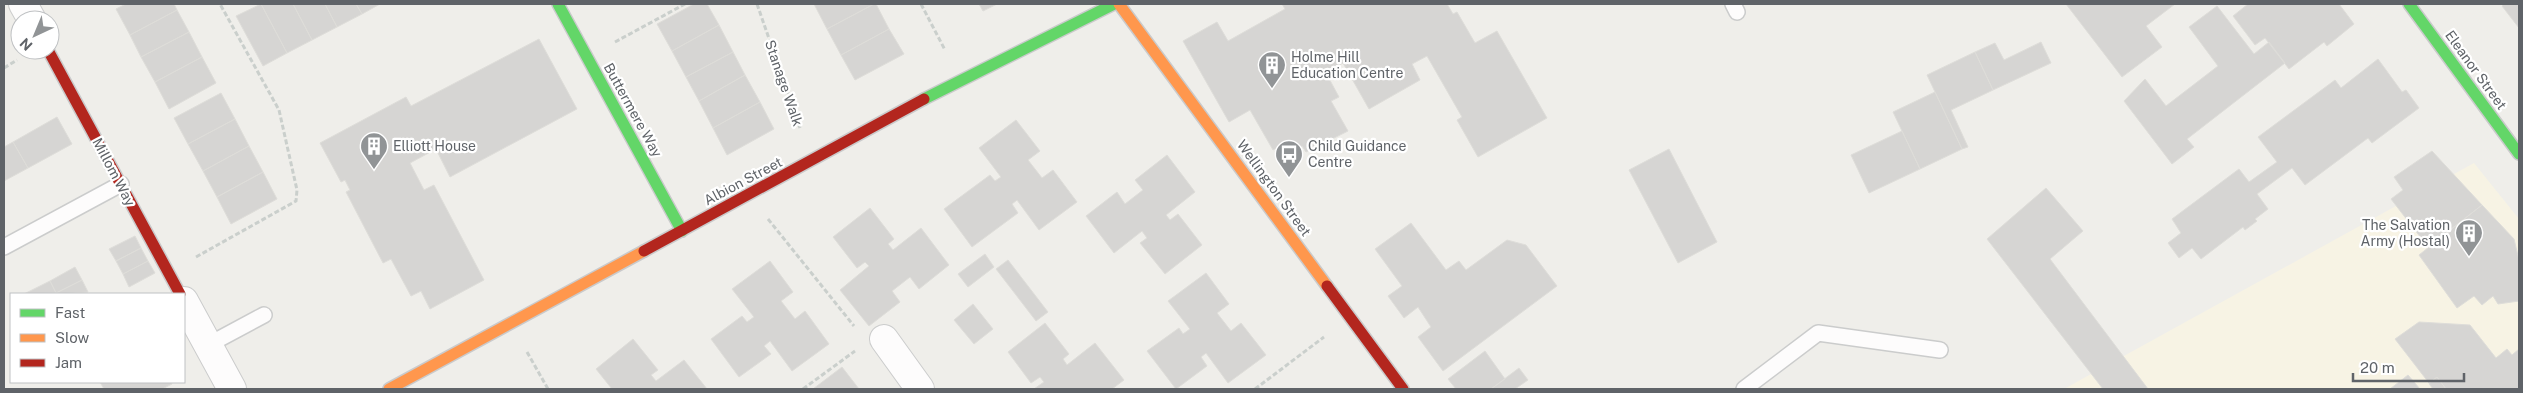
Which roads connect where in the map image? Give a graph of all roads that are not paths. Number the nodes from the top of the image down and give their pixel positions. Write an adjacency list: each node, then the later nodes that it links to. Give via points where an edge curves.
1 (558, 4): 8 (street, Buttermere Way)
2 (1114, 4): 8 (street, Albion Street, via 959,80)
3 (1120, 4): 19 (street, Wellington Street)
4 (2409, 4): 6 (street, Eleanor Street)
5 (53, 60): 7 (street, Millom Way)
6 (2519, 154)
7 (121, 184): 9 (lane); 10 (street, Millom Way)
8 (682, 231): 17 (street, Albion Street)
9 (4, 247)
10 (179, 293)
11 (185, 303): 14 (street)
12 (264, 315): 14 (lane)
13 (876, 341): 18 (street)
14 (208, 345): 16 (street)
15 (1940, 350): 20 (lane, via 1818,332)
16 (232, 389)
17 (388, 389)
18 (920, 389)
19 (1403, 389)
20 (1744, 389)

